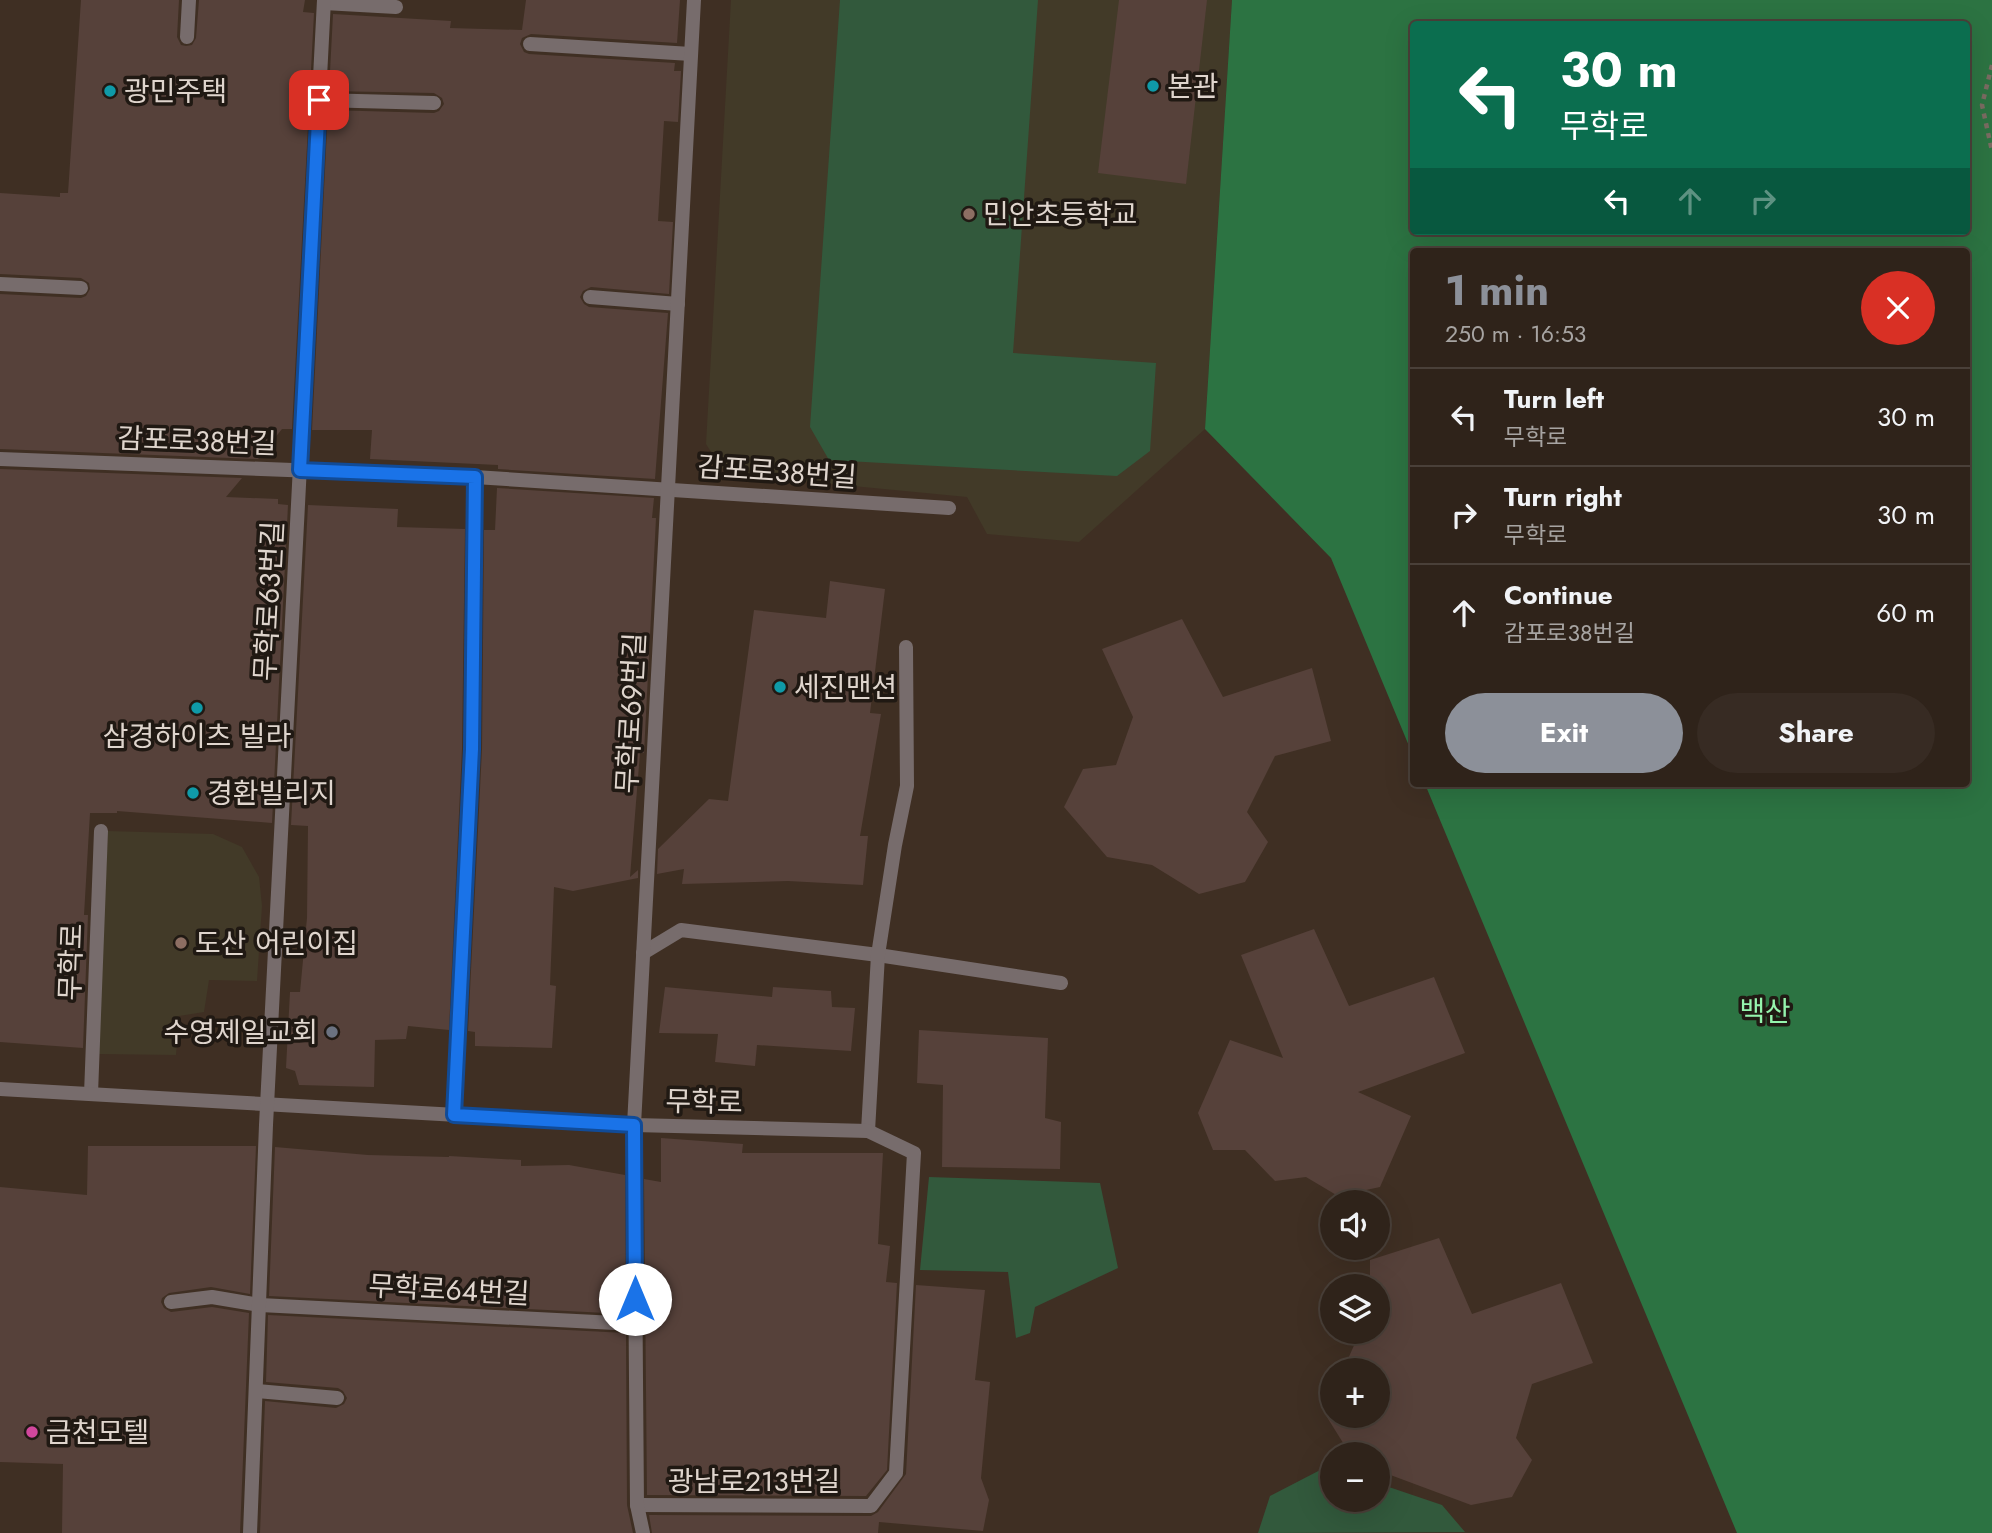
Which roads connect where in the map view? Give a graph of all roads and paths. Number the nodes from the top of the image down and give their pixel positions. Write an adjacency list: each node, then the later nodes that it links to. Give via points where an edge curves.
1 (189, 0): 5 (street)
2 (694, 0): 7 (street, 무학로69번길)
3 (324, 1): 4 (street, 무학로63번길); 9 (street, 무학로63번길)
4 (396, 7)
5 (187, 37)
6 (530, 44): 7 (street)
7 (691, 54): 15 (street, 무학로69번길)
8 (1992, 65): 11 (path, via 1982,105)
9 (319, 100): 10 (street); 17 (street, 무학로63번길)
10 (435, 103)
11 (1992, 151)
12 (0, 284): 13 (street)
13 (81, 288)
14 (590, 298): 15 (street)
15 (678, 304): 19 (street, 무학로69번길)
16 (0, 459): 17 (street, 감포로38번길)
17 (300, 470): 18 (street, 감포로38번길); 28 (street, 무학로63번길)
18 (475, 477): 19 (street, 감포로38번길); 29 (street, via 472,749)
19 (668, 490): 20 (street, 감포로38번길); 23 (street, 무학로69번길)
20 (949, 508)
21 (906, 647): 24 (street, via 907,786)
22 (101, 831): 27 (street, 무학로)
23 (643, 953): 24 (street, via 681,930); 30 (street, 무학로69번길)
24 (878, 955): 25 (street); 31 (street)
25 (1061, 983)
26 (0, 1089): 27 (street, 무학로)
27 (91, 1094): 28 (street, 무학로)
28 (268, 1104): 29 (street, 무학로); 33 (street)
29 (454, 1115): 30 (street, 무학로)
30 (634, 1125): 31 (street, 무학로); 34 (street, 광남로213번길)
31 (868, 1131): 38 (street, 무학로, via 914,1153 896,1474)
32 (171, 1302): 33 (street, 무학로64번길, via 212,1297)
33 (260, 1305): 34 (street, 무학로64번길); 35 (street)
34 (635, 1324): 37 (street, 광남로213번길)
35 (257, 1391): 36 (street); 39 (street)
36 (337, 1398)
37 (637, 1505): 38 (street, 광남로213번길); 40 (street, 광남로213번길)
38 (871, 1506)
39 (250, 1533)
40 (643, 1533)

